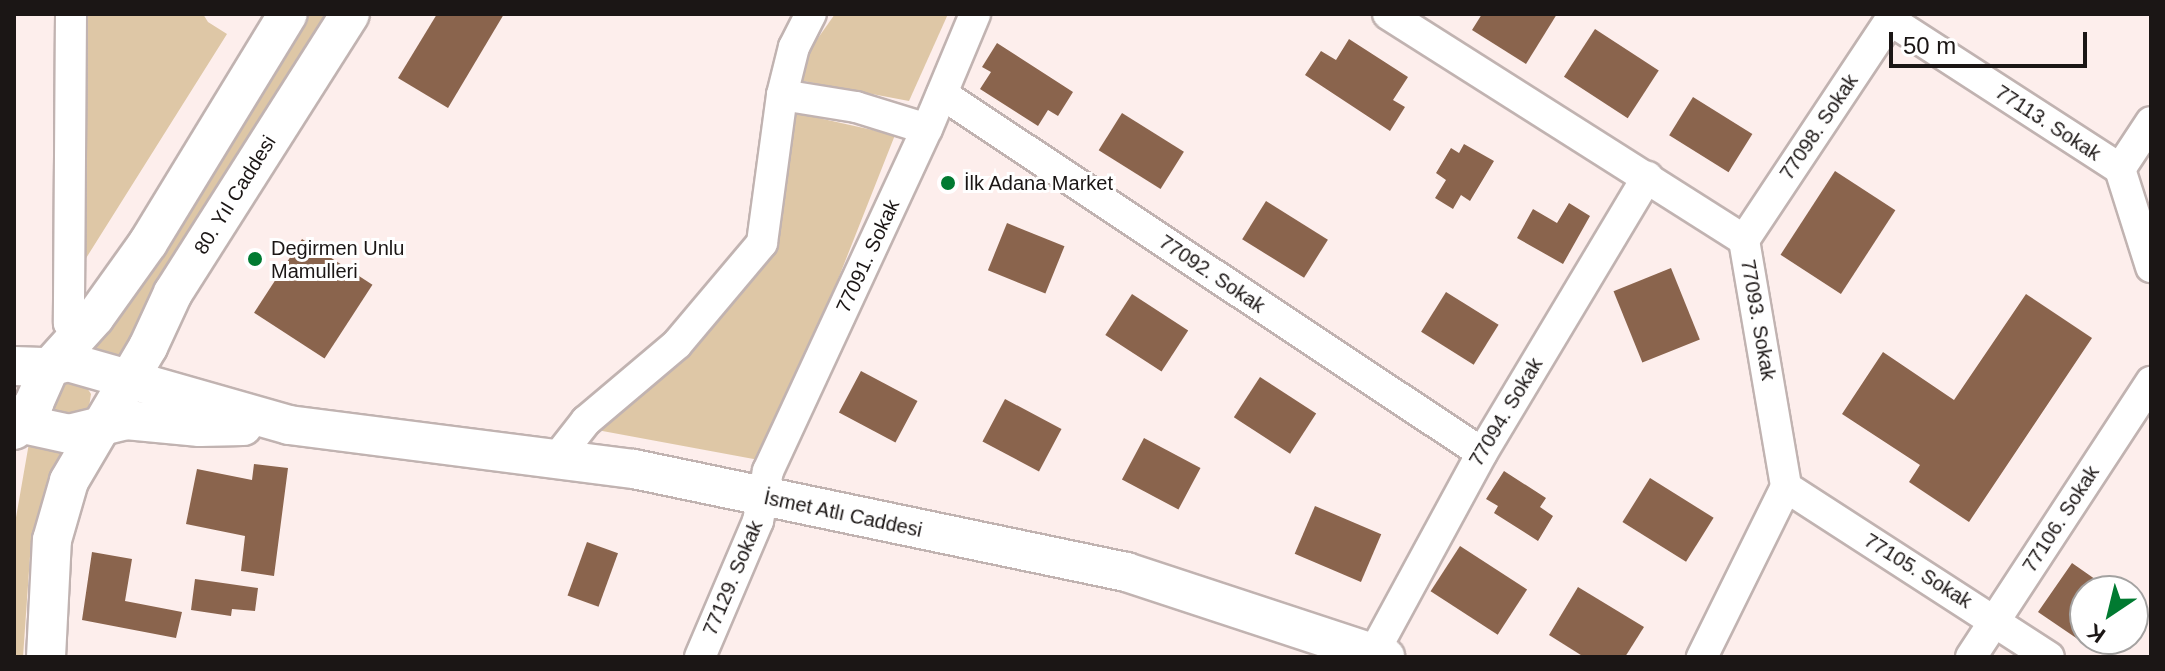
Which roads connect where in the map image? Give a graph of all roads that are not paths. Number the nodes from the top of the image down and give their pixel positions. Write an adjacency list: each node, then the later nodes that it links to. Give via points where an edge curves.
1 (71, 14): 16 (street, via 69,323)
2 (288, 14): 16 (main road, via 148,243)
3 (350, 14): 18 (main road, 80. Yıl Caddesi, via 181,279)
4 (811, 14): 9 (street, via 794,47)
5 (975, 14): 8 (street, 77091. Sokak)
6 (1388, 14): 13 (street, 77093. Sokak)
7 (1892, 17): 12 (street, 77113. Sokak); 14 (street, 77098. Sokak)
8 (942, 94): 11 (street, 77091. Sokak); 23 (street, 77092. Sokak)
9 (782, 95): 11 (street, via 856,107); 24 (street, via 762,243 677,344 586,421)
10 (2151, 122): 12 (street)
11 (927, 129): 26 (street, 77091. Sokak, via 768,471)
12 (2120, 169): 15 (street, 77113. Sokak)
13 (1647, 177): 14 (street, 77093. Sokak); 23 (street, 77094. Sokak)
14 (1744, 240): 25 (street, 77093. Sokak)
15 (2151, 267)
16 (81, 334): 17 (main road)
17 (32, 366): 18 (main road, İsmet Atlı Caddesi, via 68,362); 20 (main road, via 34,403)
18 (128, 380): 21 (main road, 80. Yıl Caddesi); 22 (main road, İsmet Atlı Caddesi)
19 (2151, 382): 27 (street, 77106. Sokak)
20 (15, 425): 21 (main road, İsmet Atlı Caddesi, via 69,434)
21 (101, 425): 22 (main road, İsmet Atlı Caddesi, via 126,420 200,427); 29 (main road, via 69,481 52,540)
22 (289, 425): 24 (main road, İsmet Atlı Caddesi)
23 (1482, 453): 28 (street, 77094. Sokak)
24 (557, 458): 26 (main road, İsmet Atlı Caddesi)
25 (1786, 487): 27 (street, 77105. Sokak); 31 (street)
26 (765, 498): 28 (main road, İsmet Atlı Caddesi, via 1126,572); 30 (street, 77129. Sokak)
27 (1995, 619): 32 (street, 77106. Sokak); 33 (street, 77105. Sokak)
28 (1380, 654)
29 (46, 657)
30 (700, 657)
31 (1702, 657)
32 (1971, 657)
33 (2049, 657)

